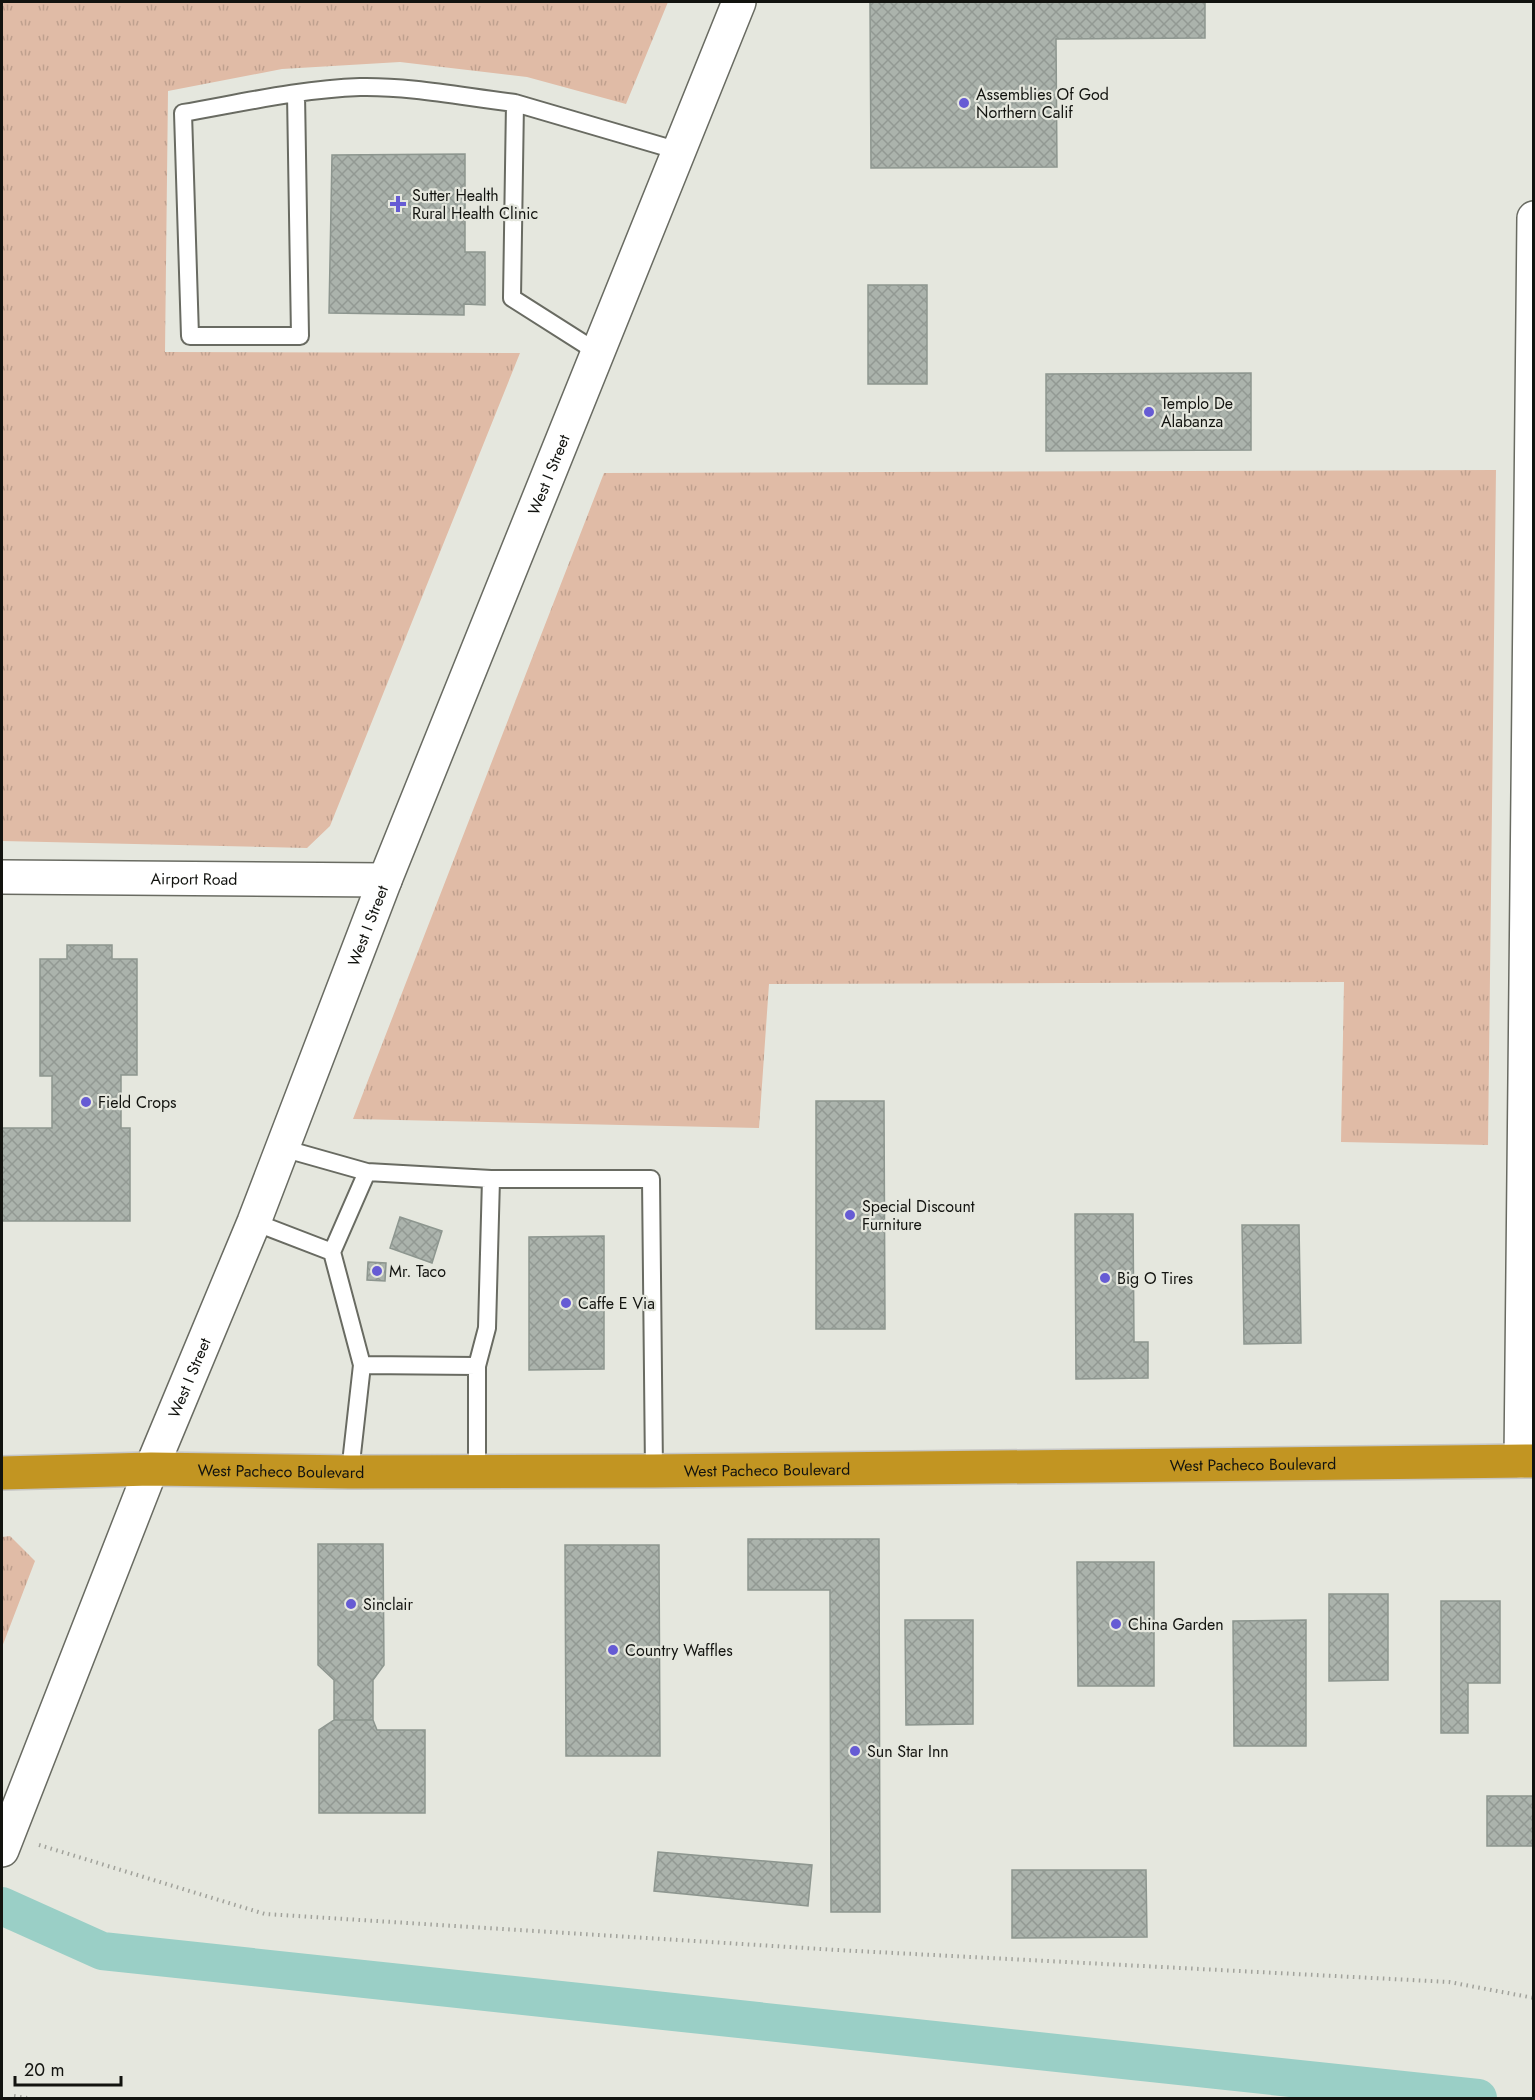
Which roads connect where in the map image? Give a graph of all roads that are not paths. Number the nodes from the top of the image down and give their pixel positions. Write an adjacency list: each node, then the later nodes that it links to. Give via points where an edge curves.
1 (739, 2): 4 (street, West I Street)
2 (296, 94): 2 (lane, via 183,112 190,336 300,336); 3 (lane, via 360,87)
3 (515, 103): 4 (lane); 6 (lane, via 512,298)
4 (679, 151): 6 (street, West I Street)
5 (1533, 218): 9 (street)
6 (597, 352): 8 (street, West I Street)
7 (2, 877): 8 (street, Airport Road)
8 (385, 880): 11 (street, West I Street)
9 (1529, 885): 10 (street)
10 (1529, 986): 15 (street)
11 (282, 1148): 12 (lane); 14 (street, West I Street)
12 (367, 1172): 13 (lane); 16 (lane)
13 (491, 1179): 18 (lane, via 487,1328); 21 (lane, via 651,1179)
14 (254, 1222): 16 (lane); 20 (street, West I Street)
15 (1528, 1232): 19 (street)
16 (333, 1252): 17 (lane)
17 (362, 1365): 18 (lane); 22 (lane)
18 (477, 1366): 23 (lane)
19 (1527, 1461): 21 (highway, West Pacheco Boulevard)
20 (151, 1469): 22 (highway, West Pacheco Boulevard); 24 (highway, West Pacheco Boulevard); 25 (street, West I Street)
21 (654, 1471): 23 (highway, West Pacheco Boulevard)
22 (350, 1472): 23 (highway, West Pacheco Boulevard)
23 (477, 1472)
24 (2, 1473)
25 (5, 1843)

